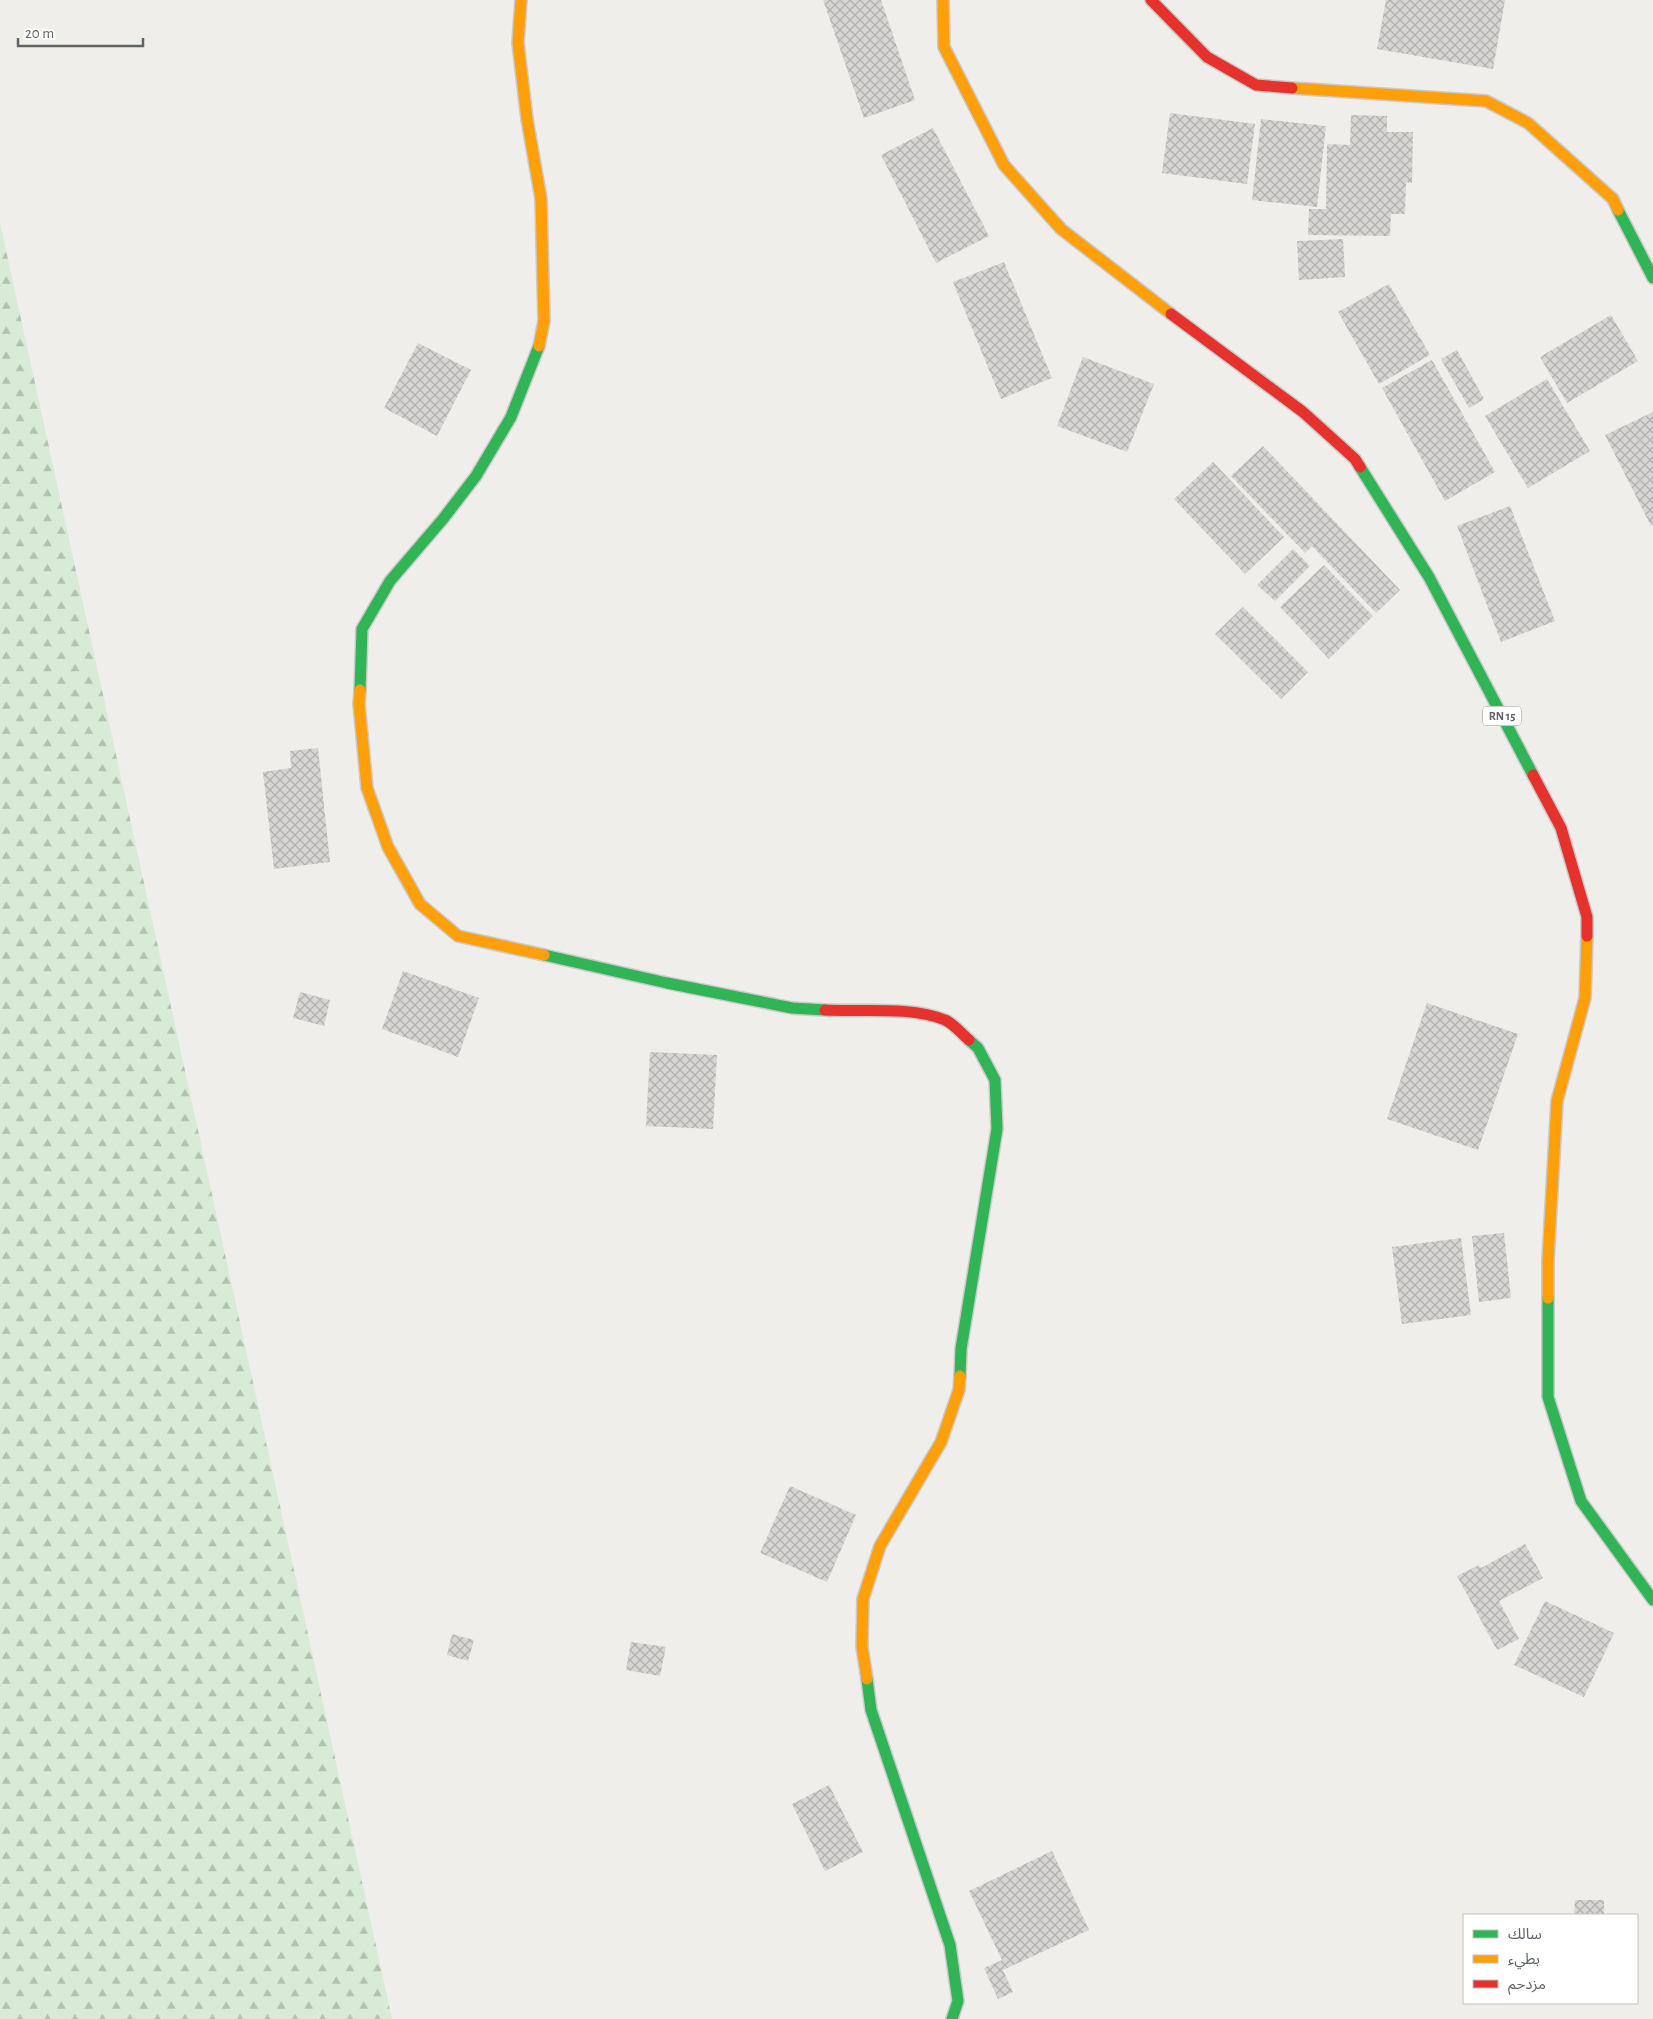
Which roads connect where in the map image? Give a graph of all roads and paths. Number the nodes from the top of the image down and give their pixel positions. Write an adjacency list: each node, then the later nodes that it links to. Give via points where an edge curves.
1 (520, 0): 6 (street, via 518,43 541,199 544,321 538,352 511,417 476,476 390,581 362,629 359,704 367,788 388,847 420,904 458,936 792,1008 907,1011 946,1020 978,1048 995,1080 996,1128 961,1349 959,1390 941,1442 880,1546 863,1599 862,1647 871,1710 950,1945 958,2001)
2 (943, 0): 5 (street, RN 15, via 944,47 1004,165 1061,230 1304,412 1356,459 1429,577 1561,828 1587,917 1585,998 1558,1101 1548,1260 1548,1397 1581,1501)
3 (1151, 0): 4 (street, via 1207,57 1256,85 1486,101 1528,123 1613,199)
4 (1653, 278)
5 (1653, 1600)
6 (952, 2019)

